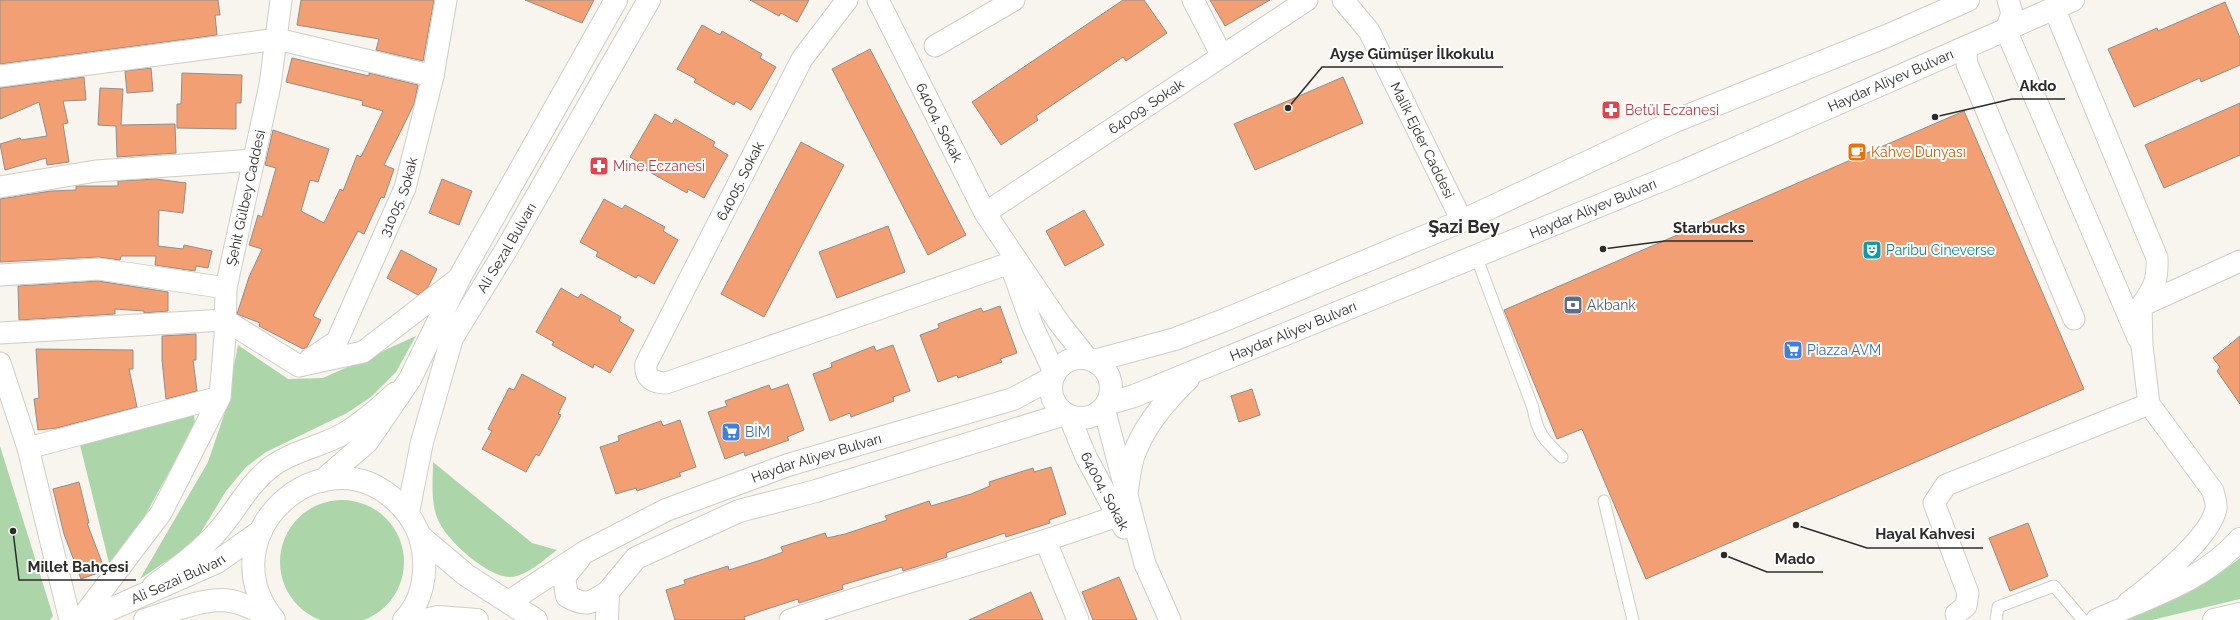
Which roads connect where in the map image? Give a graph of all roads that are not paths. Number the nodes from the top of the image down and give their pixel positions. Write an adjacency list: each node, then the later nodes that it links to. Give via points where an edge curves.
1 (281, 0): 15 (street, Şehit Gülbey Caddesi)
2 (446, 0): 20 (street, 31005. Sokak)
3 (616, 0): 30 (main road, Ali Sezal Bulvarı)
4 (649, 0): 52 (main road, Ali Sezal Bulvarı, via 510,244 452,338 422,442)
5 (847, 0): 28 (street, 64005. Sokak, via 802,59 646,364 647,376 656,383 666,383)
6 (878, 0): 23 (street, 64004. Sokak)
7 (1014, 0): 16 (street)
8 (1193, 0): 18 (street)
9 (1307, 0): 18 (street, 64009. Sokak)
10 (1343, 0): 24 (street, Malik Ejder Caddesi, via 1369,31)
11 (1968, 0): 24 (main road, via 1896,32 1675,121)
12 (2008, 0): 14 (street, via 2012,13)
13 (2063, 4): 14 (main road, Haydar Aliyev Bulvarı); 32 (street, via 2157,258 2158,274 2152,291)
14 (2006, 30): 17 (main road, Haydar Aliyev Bulvarı); 36 (street)
15 (277, 39): 19 (street); 20 (street); 21 (street, Şehit Gülbey Caddesi)
16 (935, 46)
17 (1965, 47): 26 (main road, Haydar Aliyev Bulvarı, via 1684,171); 33 (street, via 1967,64)
18 (1222, 56): 23 (street, 64009. Sokak)
19 (0, 76)
20 (433, 76): 39 (street, 31005. Sokak, via 405,188 337,342)
21 (254, 160): 22 (street, via 96,171); 31 (street, Şehit Gülbey Caddesi)
22 (0, 187)
23 (985, 213): 25 (street, 64004. Sokak)
24 (1462, 221): 37 (main road, via 1175,339)
25 (1004, 243): 28 (street, 64004. Sokak); 37 (street, 64004. Sokak, via 1060,324)
26 (1476, 256): 40 (main road, Haydar Aliyev Bulvarı); 48 (lane, via 1533,408 1535,423 1542,437)
27 (2240, 261): 32 (street)
28 (1010, 263): 41 (street, 64004. Sokak)
29 (0, 275): 31 (street, via 99,270)
30 (459, 278): 39 (street, via 363,352); 42 (main road, Ali Sezal Bulvarı)
31 (226, 288): 34 (street, Şehit Gülbey Caddesi)
32 (2141, 306): 36 (street)
33 (2074, 318)
34 (225, 320): 35 (street); 39 (street); 43 (street, Şehit Gülbey Caddesi, via 226,336)
35 (0, 333)
36 (2142, 346): 44 (street)
37 (1091, 360): 41 (main road, via 1068,361); 45 (main road, via 1107,372 1110,380 1110,396)
38 (0, 363): 47 (street)
39 (299, 366)
40 (1198, 370): 45 (main road, Haydar Aliyev Bulvarı); 51 (main road, via 1167,400 1147,428 1133,457)
41 (1054, 376): 46 (main road, via 1051,386 1054,402); 57 (main road, Haydar Aliyev Bulvarı, via 1013,399 788,465 673,508)
42 (410, 378): 49 (main road, Ali Sezal Bulvarı, via 367,442); 59 (street, via 372,414 342,435 302,450 271,467 247,490 226,522 198,551)
43 (220, 397): 47 (street); 66 (street, via 161,513)
44 (2149, 404): 61 (street, via 1946,484 1934,503 1968,593 1966,606); 63 (street, via 2213,491 2217,508 2209,528 2185,552 2149,587)
45 (1105, 406): 46 (main road, via 1088,418); 51 (street, 64004. Sokak)
46 (1067, 415): 51 (street, 64004. Sokak, via 1086,457); 58 (main road, Haydar Aliyev Bulvarı, via 816,491 739,511 636,558)
47 (28, 448): 65 (street)
48 (1562, 457)
49 (322, 482): 52 (main road, via 336,478 363,482 388,494); 53 (main road, via 307,485 282,500 264,523)
50 (1604, 501): 77 (lane)
51 (1122, 506): 56 (street); 76 (street, 64004. Sokak)
52 (408, 512): 54 (main road)
53 (261, 531): 59 (main road, Ali Sezai Bulvarı, via 217,562); 64 (main road, via 254,550 254,579 264,607)
54 (421, 537): 60 (main road, via 466,575); 69 (main road, via 425,564 421,591)
55 (2240, 539): 63 (main road, via 2228,553 2172,589)
56 (1046, 542): 74 (street); 75 (street)
57 (585, 552): 58 (main road, Haydar Aliyev Bulvarı, via 564,577 567,596 579,604 592,602); 60 (main road, Haydar Aliyev Bulvarı)
58 (608, 592): 73 (main road)
59 (134, 600): 67 (main road, Ali Sezai Bulvarı)
60 (510, 602): 72 (main road)
61 (1956, 614)
62 (2240, 614): 80 (main road)
63 (2107, 616)
64 (273, 619): 68 (main road, Ali Sezai Bulvarı, via 246,605 224,600 191,605)
65 (70, 620)
66 (80, 620)
67 (90, 620)
68 (146, 620)
69 (404, 620)
70 (425, 620): 71 (main road, via 438,617)
71 (477, 620)
72 (536, 620)
73 (607, 620)
74 (790, 620)
75 (1078, 620)
76 (1170, 620)
77 (1633, 620)
78 (1996, 620): 79 (lane, via 1998,607 2054,586)
79 (2083, 620)
80 (2214, 620)

